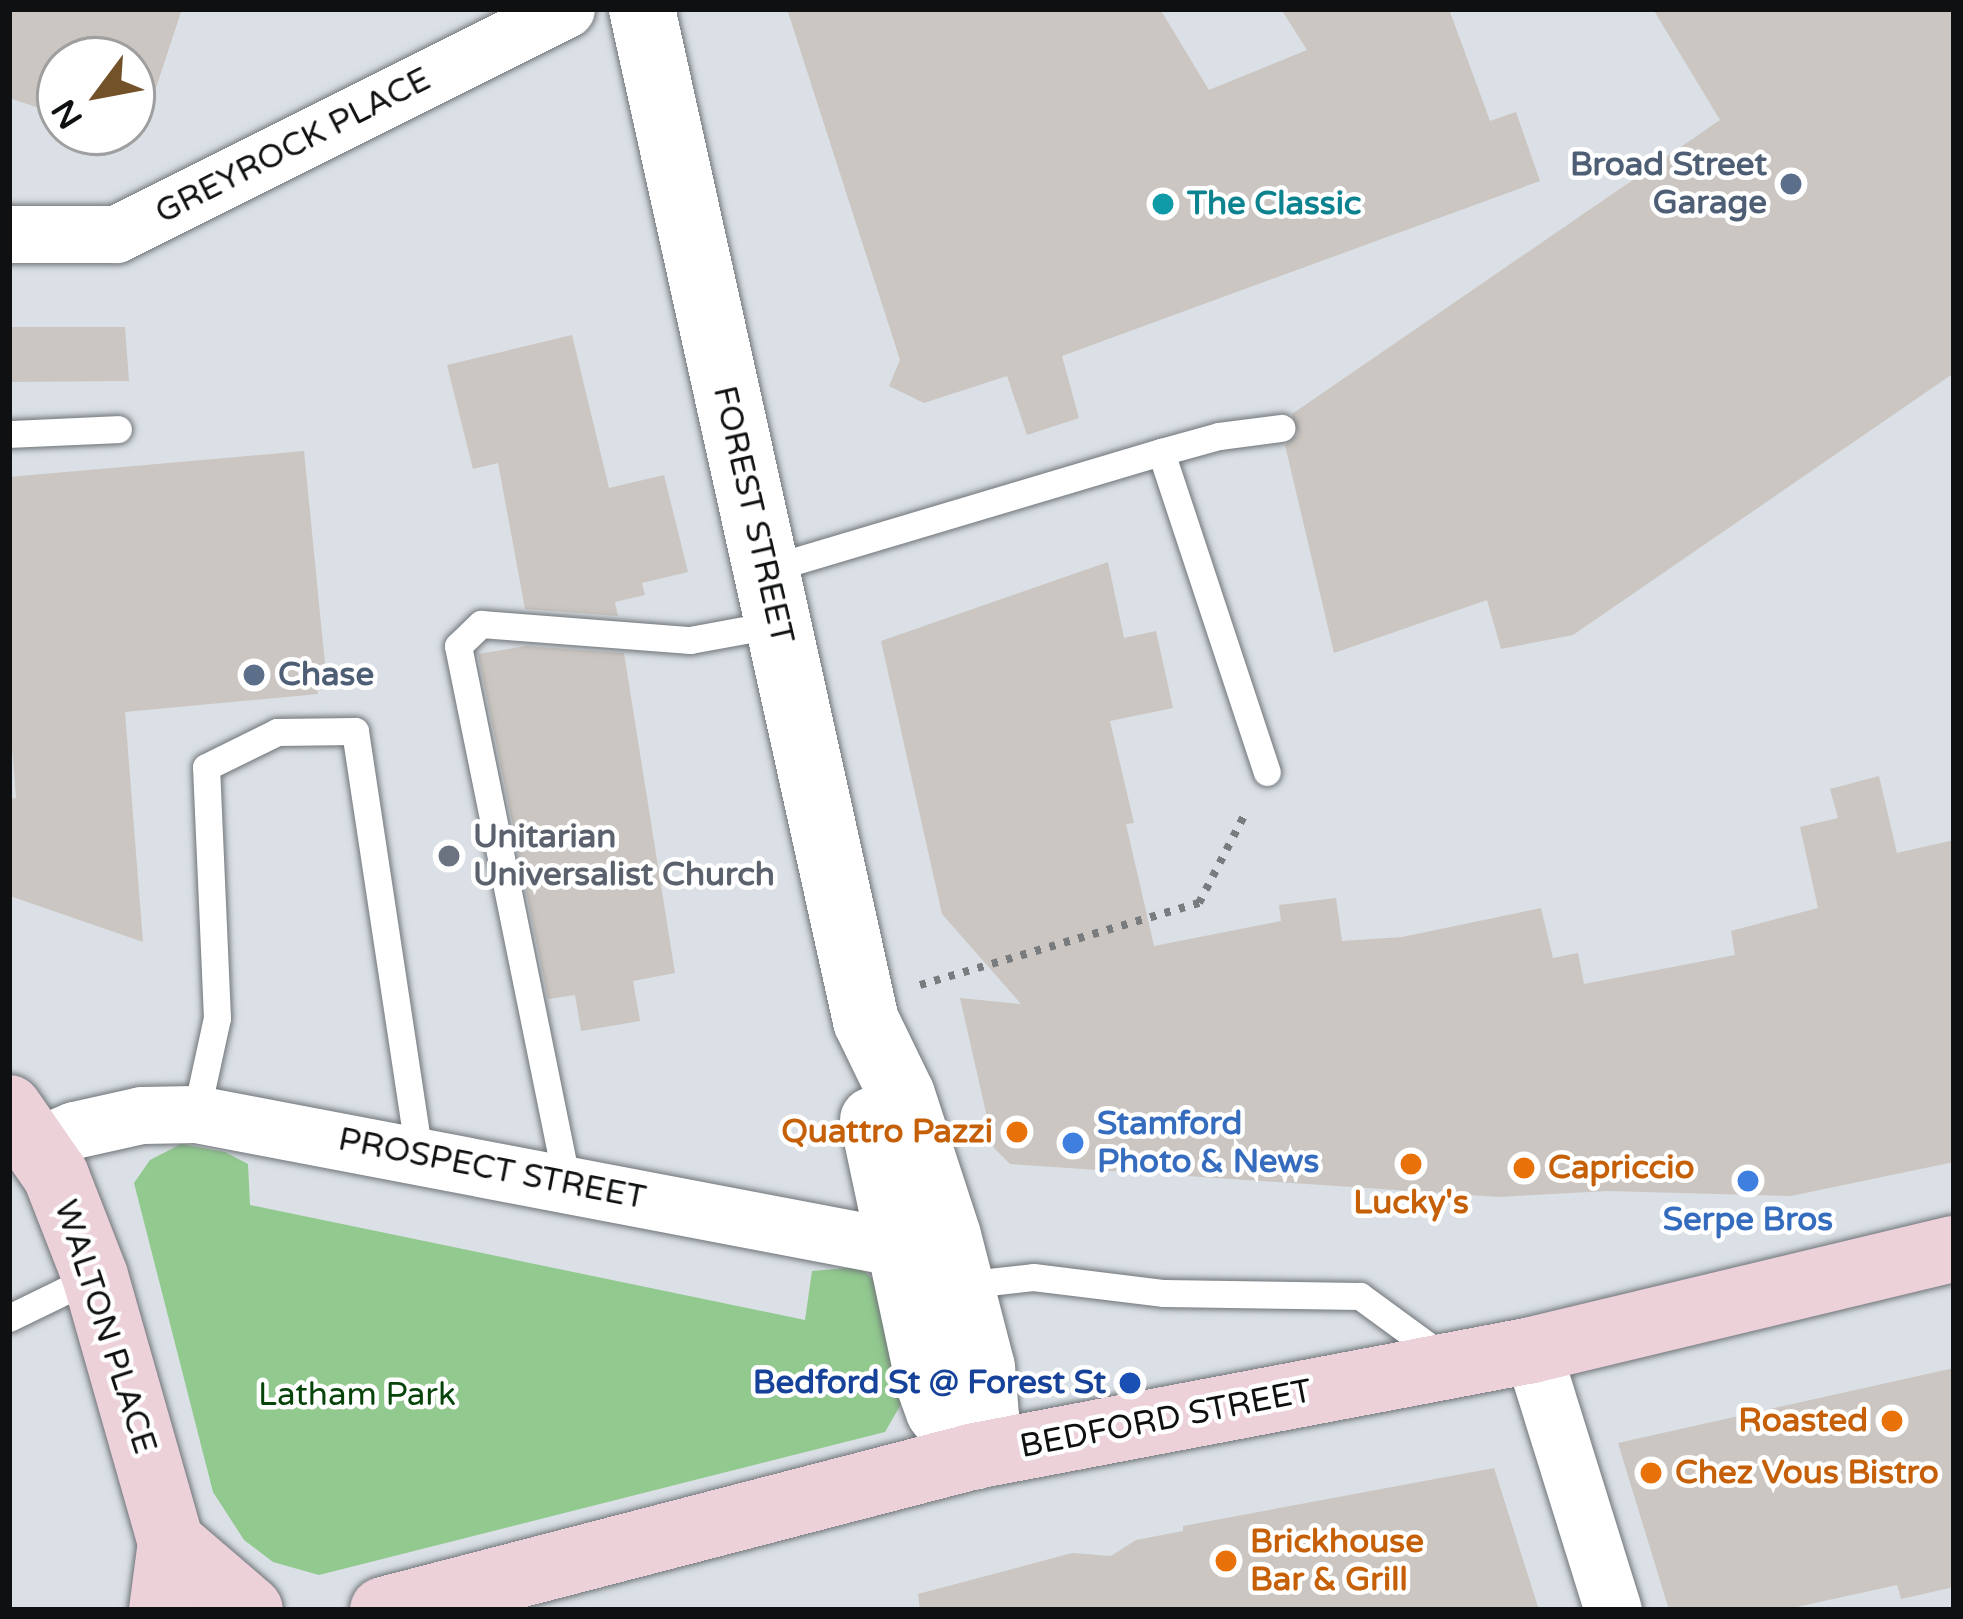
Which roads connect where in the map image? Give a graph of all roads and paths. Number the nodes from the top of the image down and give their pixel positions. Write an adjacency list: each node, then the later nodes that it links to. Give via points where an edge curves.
1 (566, 9): 3 (street, GREYROCK PLACE, via 116,234)
2 (642, 9): 8 (street, FOREST STREET)
3 (9, 234)
4 (1282, 428): 7 (lane)
5 (118, 429): 6 (lane)
6 (9, 434)
7 (1161, 452): 8 (lane); 9 (lane)
8 (771, 598): 10 (street, FOREST STREET); 14 (lane, via 690,640 481,624 458,646)
9 (1267, 772): 10 (path, via 1199,903)
10 (863, 1012): 16 (street, FOREST STREET, via 864,1075)
11 (196, 1114): 12 (street, PROSPECT STREET, via 141,1115 74,1130); 13 (street, PROSPECT STREET); 13 (lane, via 218,1018 206,767 277,732 355,731)
12 (23, 1125): 17 (main road, WALTON PLACE, via 79,1228)
13 (418, 1155): 14 (street, PROSPECT STREET)
14 (567, 1183): 16 (street, PROSPECT STREET)
15 (1954, 1249): 19 (main road, BEDFORD STREET)
16 (936, 1256): 20 (lane, via 1164,1294 1360,1296); 21 (street, FOREST STREET, via 937,1406)
17 (95, 1276): 18 (lane); 22 (main road, WALTON PLACE)
18 (13, 1312)
19 (1532, 1351): 20 (main road, BEDFORD STREET); 26 (street)
20 (1455, 1364): 21 (main road, BEDFORD STREET)
21 (975, 1456): 25 (main road, BEDFORD STREET)
22 (171, 1542): 23 (main road, WALTON PLACE); 24 (main road)
23 (162, 1610)
24 (250, 1610)
25 (383, 1610)
26 (1613, 1610)

